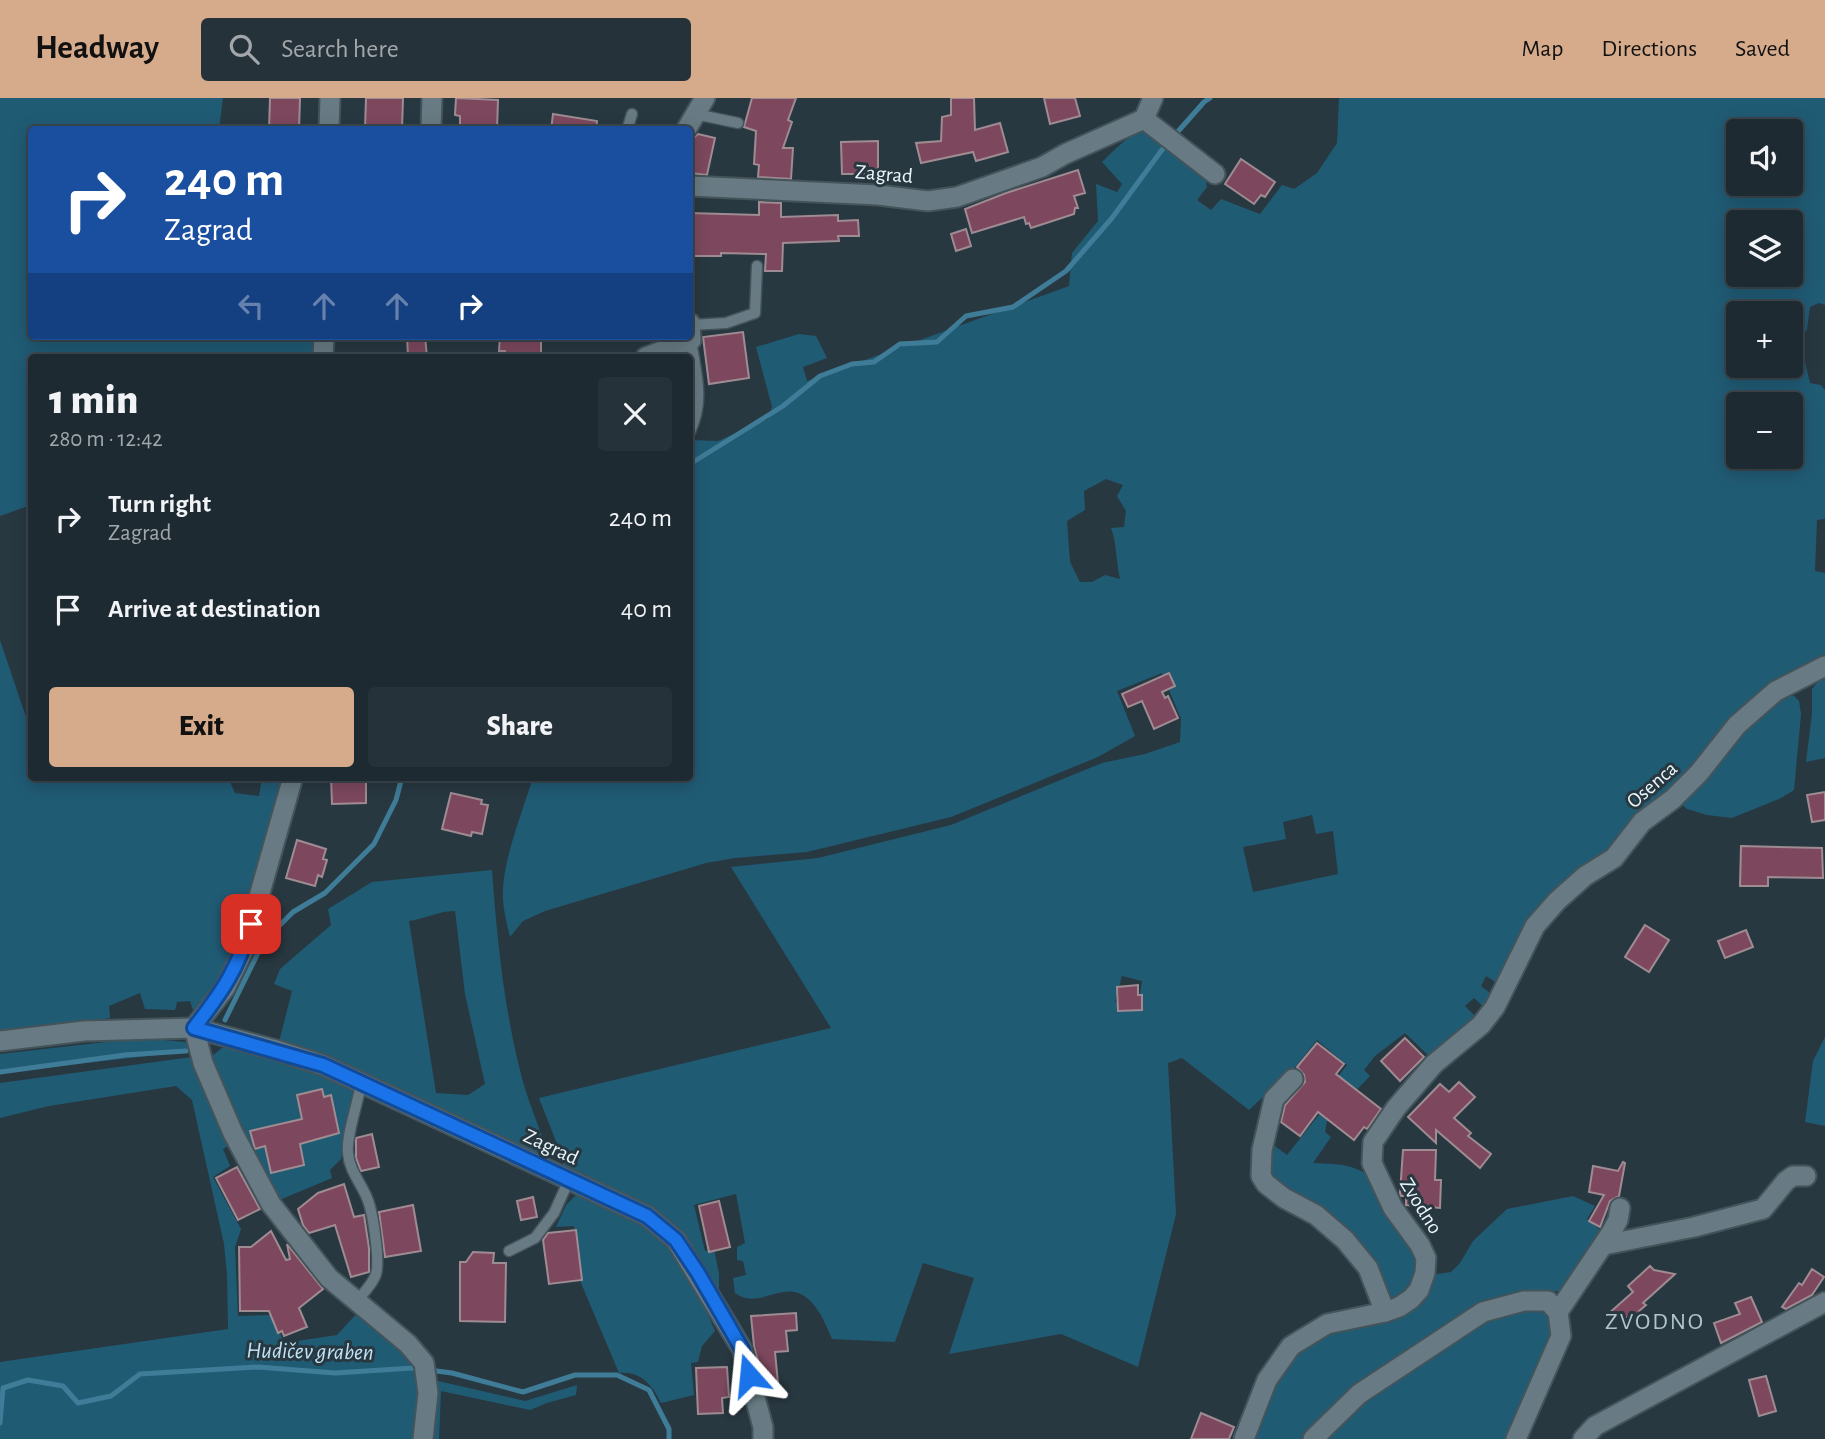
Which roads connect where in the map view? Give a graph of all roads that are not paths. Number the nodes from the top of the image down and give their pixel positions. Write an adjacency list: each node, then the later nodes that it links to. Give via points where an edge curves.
1 (330, 98): 8 (street)
2 (432, 98): 9 (street)
3 (1153, 98): 6 (street)
4 (632, 114): 10 (lane)
5 (696, 114): 7 (lane)
6 (1144, 119): 11 (street); 12 (street, Zagrad, via 1042,167 957,197 928,201)
7 (738, 123)
8 (329, 126)
9 (431, 126)
10 (628, 126)
11 (1215, 174)
12 (693, 186)
13 (757, 266): 14 (lane, via 755,313)
14 (693, 329)
15 (674, 340): 17 (street)
16 (691, 340): 18 (lane, via 700,399)
17 (651, 354)
18 (693, 424)
19 (1825, 666): 21 (street, Osenca, via 1776,691 1737,725 1699,773 1642,822 1614,858 1557,901 1535,926)
20 (292, 781): 22 (street, via 244,948 225,988)
21 (1521, 952): 33 (street, Zvodno, via 1495,1007 1481,1025 1434,1064 1373,1142 1372,1163 1377,1175 1426,1258 1419,1290)
22 (194, 1028): 23 (street, Zagrad, via 84,1031); 25 (street, Zagrad, via 299,1058); 31 (street, via 203,1063 233,1133 271,1204 329,1278)
23 (0, 1041)
24 (1293, 1079): 33 (street, via 1274,1099 1261,1176 1284,1198 1316,1215 1345,1240 1368,1268)
25 (361, 1083): 27 (street, Zagrad); 31 (lane, via 348,1154 368,1199 377,1259 376,1274)
26 (1806, 1176): 29 (street, via 1786,1181 1763,1209)
27 (569, 1180): 30 (lane, via 554,1213 535,1238); 36 (street, Zagrad, via 647,1216 676,1240 742,1349)
28 (1620, 1208): 29 (street)
29 (1604, 1245): 34 (street)
30 (509, 1251)
31 (357, 1300): 35 (street, via 424,1363)
32 (1825, 1302): 40 (street, via 1595,1426)
33 (1385, 1312): 37 (street, Zvodno, via 1327,1324 1291,1346 1267,1380)
34 (1558, 1312): 38 (street, via 1548,1301 1524,1301 1483,1312 1359,1394); 39 (street, via 1561,1336)
35 (423, 1439)
36 (763, 1439)
37 (1244, 1439)
38 (1313, 1439)
39 (1516, 1439)
40 (1583, 1439)

